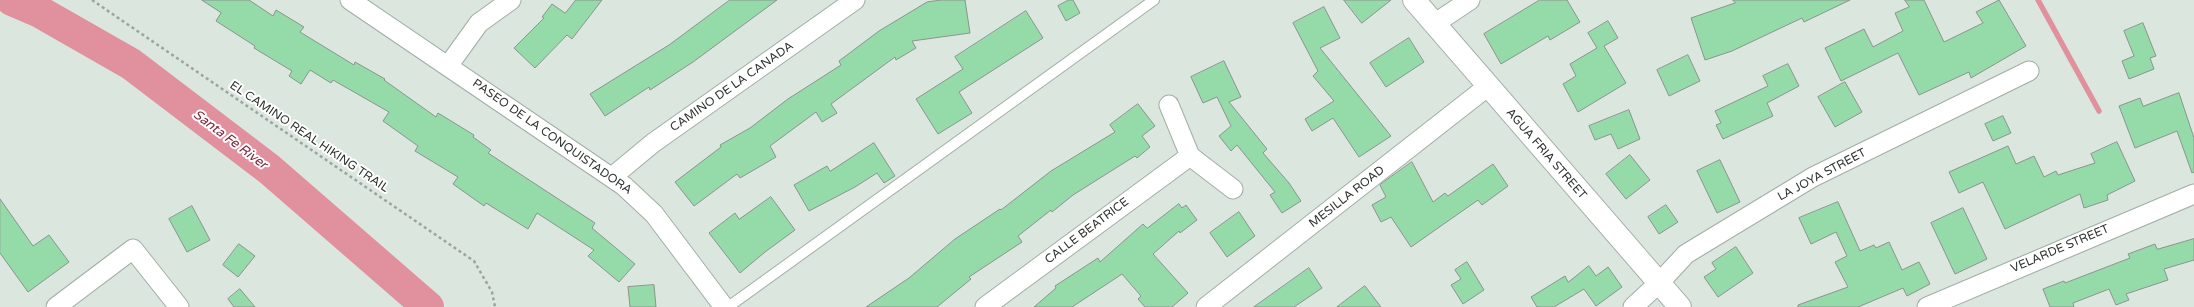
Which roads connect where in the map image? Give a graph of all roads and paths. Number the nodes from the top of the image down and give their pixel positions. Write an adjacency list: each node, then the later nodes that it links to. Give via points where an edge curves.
1 (92, 0): 20 (path, EL CAMINO REAL HIKING TRAIL, via 474,261 492,292)
2 (350, 0): 9 (street, PASEO DE LA CONQUISTADORA)
3 (511, 0): 9 (street, via 479,23)
4 (855, 0): 14 (street, CAMINO DE LA CANADA, via 652,143)
5 (1154, 0): 22 (lane)
6 (1414, 0): 8 (street, AGUA FRIA STREET)
7 (1470, 0): 8 (street)
8 (1434, 24): 11 (street, AGUA FRIA STREET)
9 (448, 66): 14 (street, PASEO DE LA CONQUISTADORA)
10 (2029, 72): 17 (street, LA JOYA STREET, via 1813,177 1686,254)
11 (1487, 86): 17 (street, AGUA FRIA STREET); 24 (street, MESILLA ROAD)
12 (1169, 105): 13 (street)
13 (1190, 156): 15 (street); 23 (street, CALLE BEATRICE)
14 (612, 177): 21 (street, PASEO DE LA CONQUISTADORA, via 654,214)
15 (1233, 189)
16 (2194, 194): 27 (street, VELARDE STREET)
17 (1659, 283): 25 (street, LA JOYA STREET); 26 (street, AGUA FRIA STREET)
18 (56, 307): 19 (street, via 133,249)
19 (179, 307)
20 (495, 307)
21 (724, 307)
22 (728, 307)
23 (986, 307)
24 (1206, 307)
25 (1633, 307)
26 (1680, 307)
27 (1927, 307)

